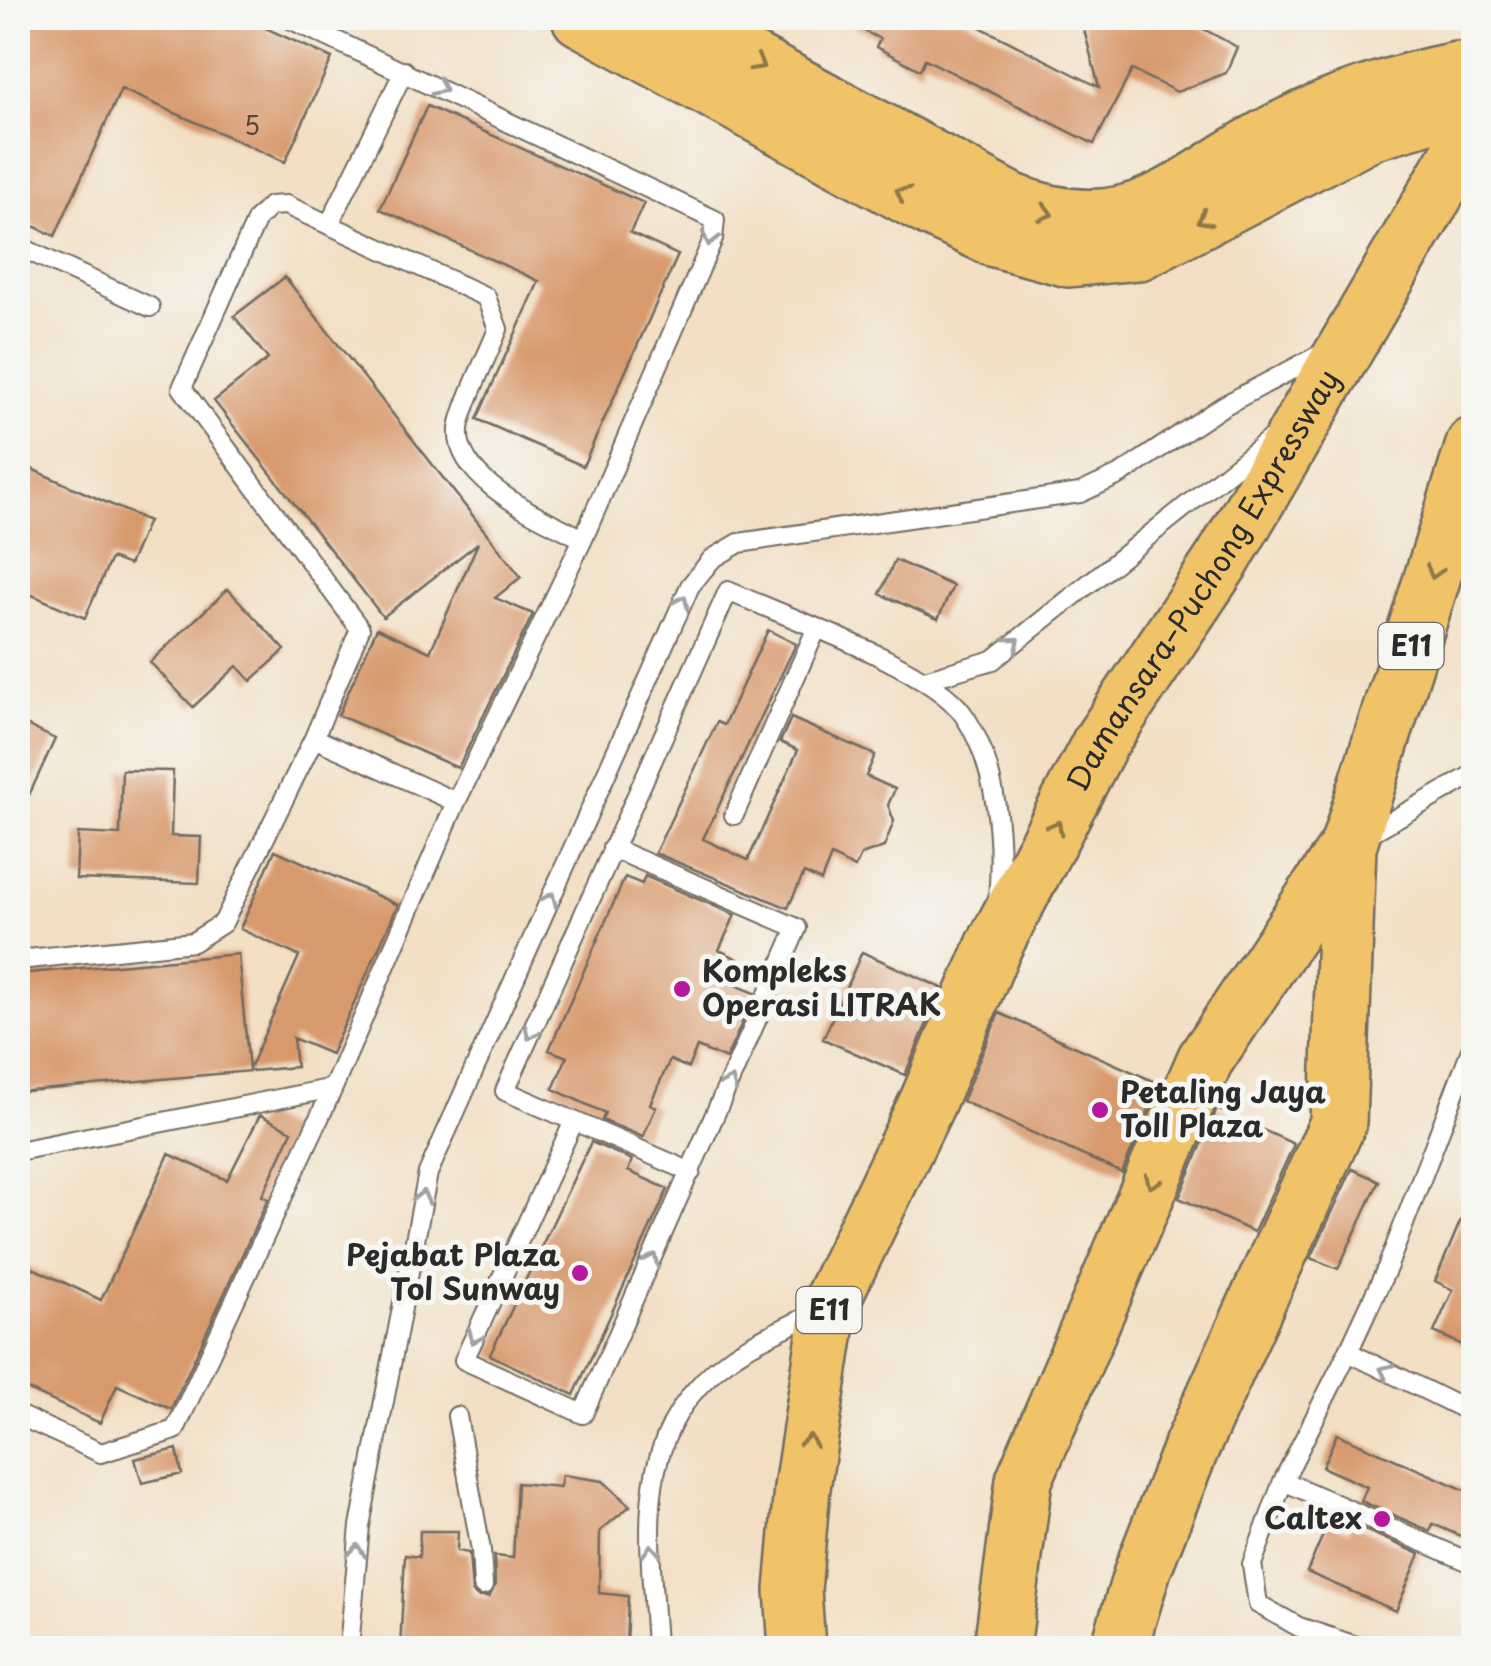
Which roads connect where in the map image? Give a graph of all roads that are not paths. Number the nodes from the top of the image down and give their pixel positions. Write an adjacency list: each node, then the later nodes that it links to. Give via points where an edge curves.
1 (288, 18): 5 (lane)
2 (580, 18): 8 (highway, one-way to 2, via 1139,252 1070,260 1034,252 931,208)
3 (672, 18): 8 (highway, one-way to 8, via 1011,202 1072,220 1172,197)
4 (1474, 68): 8 (highway, via 1384,86)
5 (404, 71): 9 (lane); 15 (lane, one-way to 15, via 715,220 713,238)
6 (1474, 102): 8 (highway)
7 (1474, 128): 12 (highway, Damansara–Puchong Expressway / E11)
8 (1289, 149)
9 (329, 225): 15 (lane, via 486,297 498,330 459,426 462,450 494,492); 18 (lane, via 286,204 270,206 257,219 182,388 360,630)
10 (18, 246): 11 (lane)
11 (150, 307)
12 (1350, 339): 13 (highway, Damansara–Puchong Expressway / E11); 40 (lane, one-way to 12, via 360,1526 428,1173 690,586 712,558 739,543 1080,493)
13 (1310, 407): 17 (lane, one-way to 13, via 994,660); 24 (highway, Damansara–Puchong Expressway / E11, one-way to 13, via 1100,743 1223,558)
14 (1474, 445): 22 (highway, E11, one-way to 22)
15 (582, 539): 20 (lane)
16 (816, 630): 17 (lane); 21 (lane); 23 (lane, via 728,590)
17 (925, 680): 24 (lane, via 963,714 984,762 1003,847)
18 (314, 738): 20 (lane); 25 (lane, via 224,923 193,942)
19 (1474, 774): 22 (lane)
20 (456, 802): 27 (lane)
21 (734, 815)
22 (1348, 846): 43 (highway, E11, one-way to 43, via 1205,1060 1169,1142 1024,1480); 44 (highway, E11, via 1338,1123 1190,1450)
23 (612, 848): 28 (lane, one-way to 28, via 505,1091); 30 (lane, one-way to 23, via 798,928)
24 (994, 946): 31 (highway, Damansara–Puchong Expressway / E11)
25 (18, 960)
26 (1474, 1042): 32 (lane)
27 (332, 1088): 29 (lane); 34 (lane, via 174,1430 102,1453)
28 (574, 1121): 30 (lane); 30 (lane, one-way to 30, via 464,1360 583,1414)
29 (18, 1151)
30 (691, 1172)
31 (830, 1304): 41 (lane, one-way to 31, via 649,1498 659,1446 678,1407 731,1356); 42 (highway, Damansara–Puchong Expressway / E11, one-way to 31, via 793,1590 802,1488)
32 (1348, 1352): 33 (lane, one-way to 32); 36 (lane)
33 (1474, 1414)
34 (18, 1415)
35 (457, 1416): 38 (lane)
36 (1283, 1481): 37 (lane); 45 (lane, via 1252,1564 1258,1604 1299,1627)
37 (1474, 1564)
38 (483, 1586)
39 (1474, 1642): 46 (lane)
40 (349, 1648)
41 (656, 1648)
42 (798, 1648)
43 (1002, 1648)
44 (1118, 1648)
45 (1362, 1648)
46 (1446, 1648)

